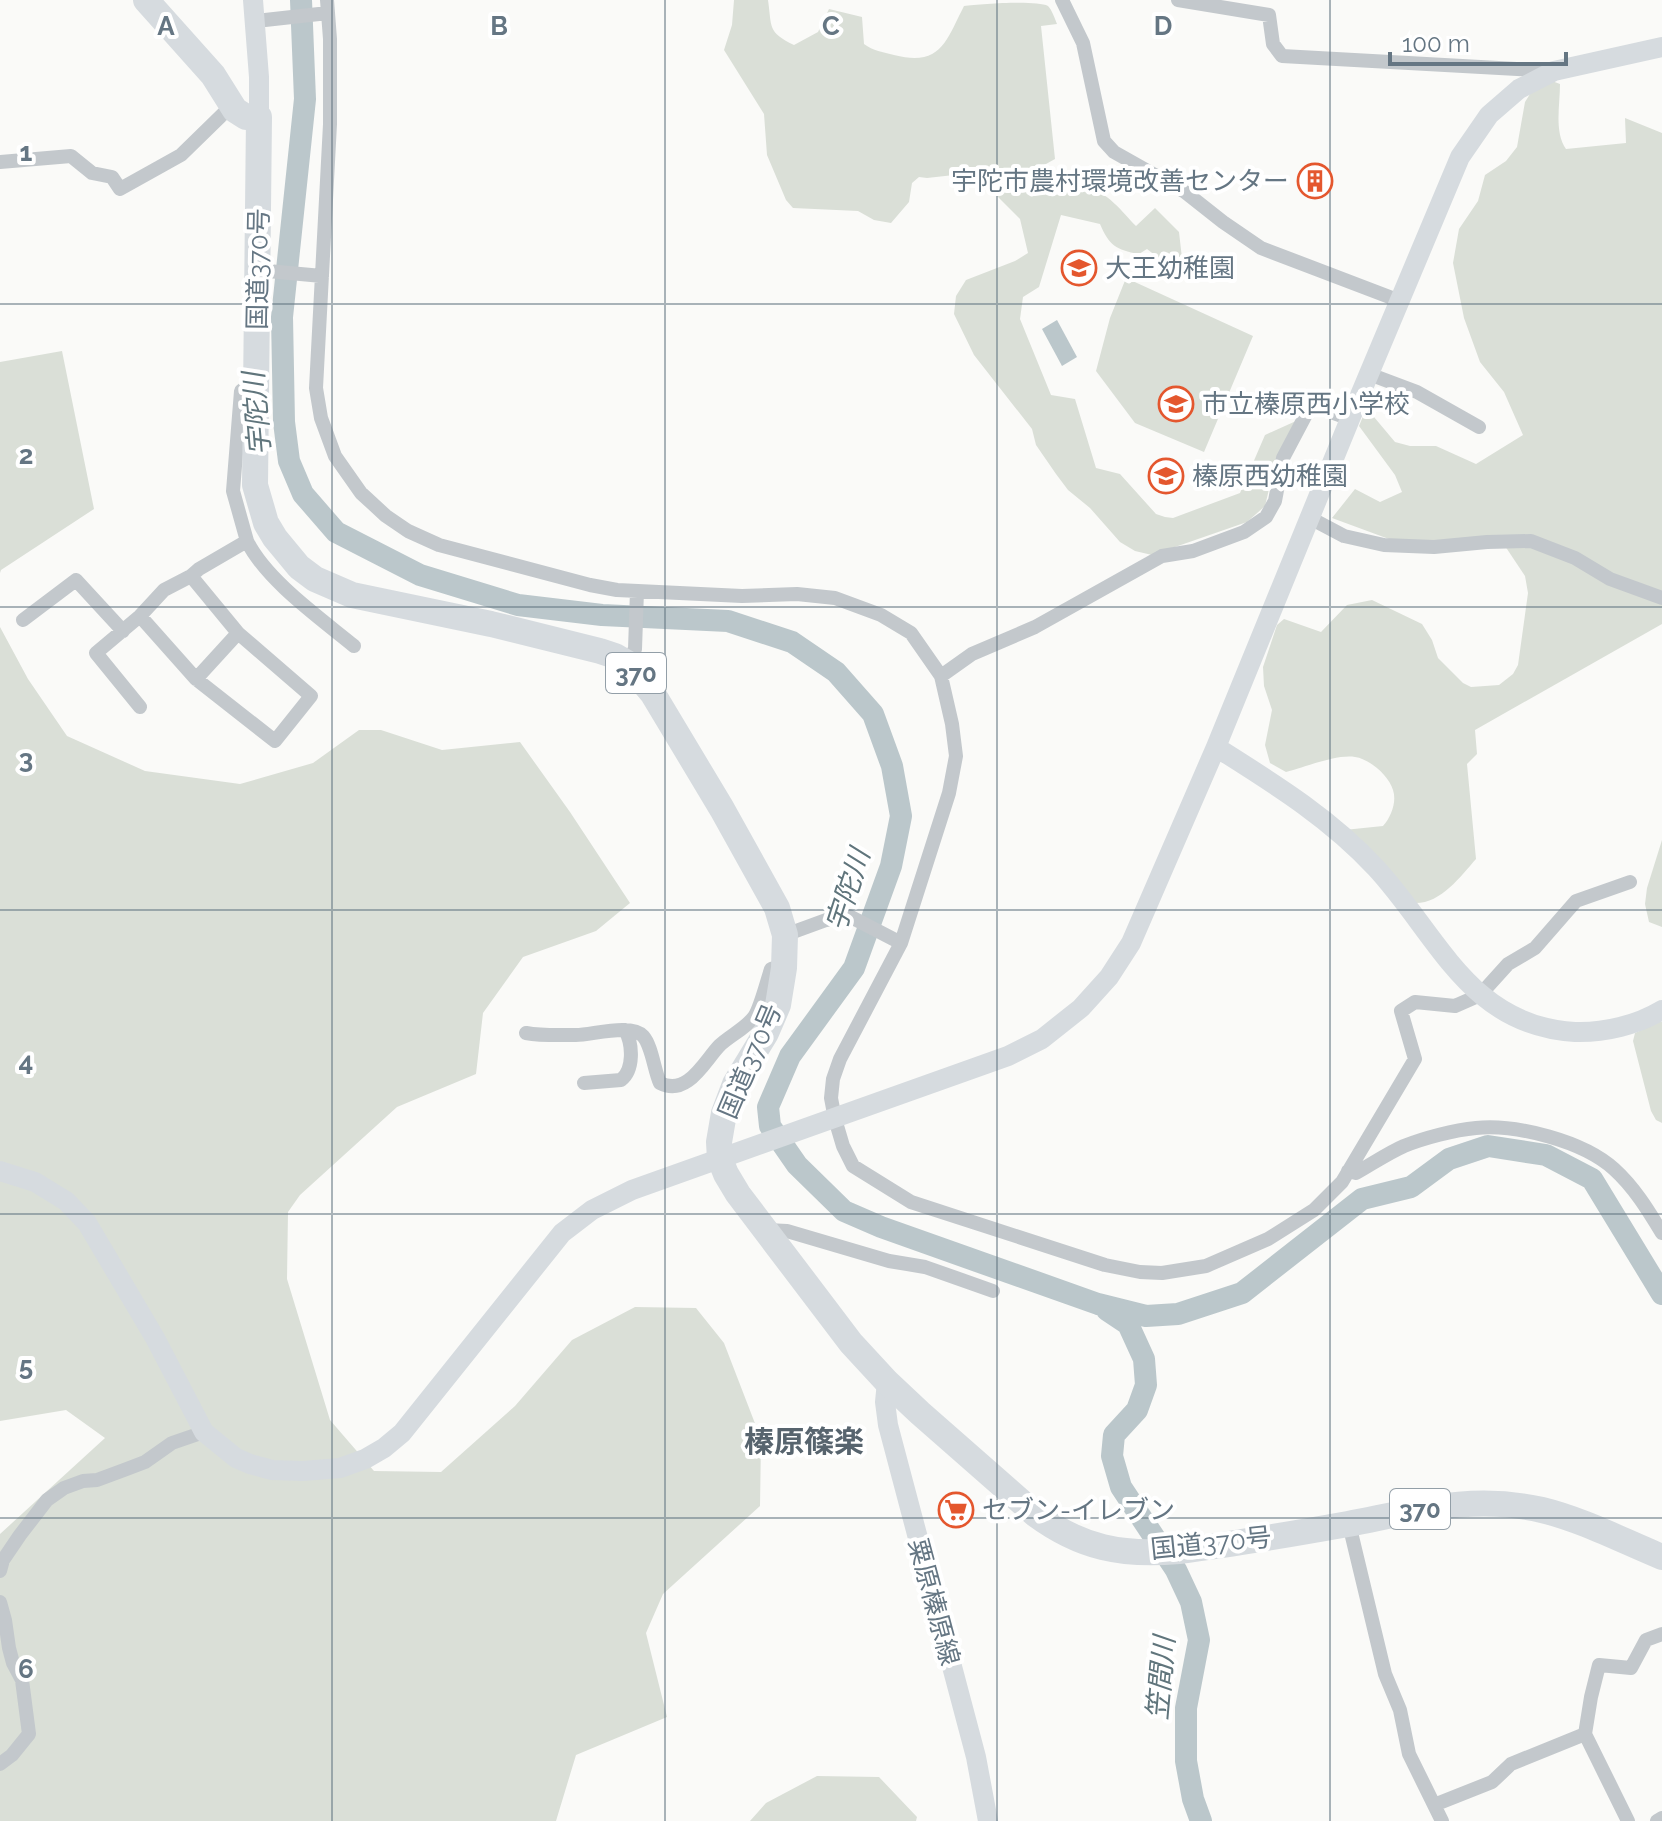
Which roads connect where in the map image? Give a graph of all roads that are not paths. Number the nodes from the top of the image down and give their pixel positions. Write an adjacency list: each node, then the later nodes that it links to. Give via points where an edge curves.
1 (146, 0): 9 (highway)
2 (253, 0): 6 (street)
3 (1062, 0): 13 (street, via 1083,43 1104,141 1114,152 1185,192 1261,248)
4 (1178, 0): 8 (street, via 1269,15 1273,44 1282,56)
5 (327, 9): 6 (street); 12 (street, via 330,124)
6 (265, 20): 9 (street)
7 (1662, 47): 8 (street)
8 (1554, 71): 13 (street, via 1519,89 1489,115 1460,157)
9 (247, 114): 10 (street, via 223,114 181,155 120,189 112,177 92,173 71,156); 11 (highway, 国道370号 / 370, via 259,197)
10 (0, 162)
11 (261, 270): 12 (street); 15 (highway, 国道370号 / 370)
12 (320, 276): 21 (street, via 316,388 321,418 335,456 361,493 408,531 439,545)
13 (1400, 301): 14 (street)
14 (1369, 374): 16 (street); 17 (street, via 1417,392)
15 (256, 380): 19 (street, via 241,391 233,491); 28 (highway, 国道370号 / 370, via 255,485 266,523 299,567 315,579 352,595 615,656)
16 (1350, 419): 18 (street); 29 (street, via 1311,405 1283,458 1275,501 1266,517 1244,532 1162,556 1035,627 972,654)
17 (1479, 427)
18 (1310, 518): 22 (street, via 1344,536 1384,545 1531,541); 32 (street)
19 (247, 541): 20 (street); 27 (street, via 278,581)
20 (191, 576): 23 (street, via 164,590); 26 (street)
21 (637, 593): 28 (street); 29 (street, via 835,598 911,633)
22 (1662, 598)
23 (140, 616): 25 (street); 30 (street)
24 (23, 620): 25 (street, via 76,580)
25 (123, 631): 31 (street, via 96,653)
26 (238, 633): 30 (street); 30 (street, via 311,696 275,741)
27 (354, 646)
28 (631, 655): 34 (highway, 国道370号 / 370, via 777,908)
29 (941, 676): 35 (street, via 956,756 949,793)
30 (196, 679)
31 (140, 707)
32 (1216, 747): 37 (street, via 1334,827 1377,869); 42 (street, via 1131,943 1081,1008 1042,1039 1008,1056)
33 (1630, 882): 37 (street, via 1576,901 1535,948 1508,964)
34 (785, 935): 35 (street, via 849,916); 36 (highway, 国道370号 / 370)
35 (897, 940): 42 (street, via 840,1059 833,1079)
36 (784, 968): 39 (street, via 771,969 754,1017 683,1083 660,1083 646,1040 638,1031); 43 (highway, 国道370号 / 370, via 778,1005 724,1113 719,1142)
37 (1480, 995): 38 (street, via 1520,1020 1559,1031 1619,1028); 45 (street, via 1455,1006 1415,1002 1401,1011 1415,1059)
38 (1662, 1010)
39 (625, 1030): 40 (street); 41 (street, via 630,1039 625,1077)
40 (526, 1033)
41 (584, 1083)
42 (831, 1120): 43 (street); 45 (street, via 853,1166 911,1202 1140,1272 1206,1266 1268,1239 1314,1210)
43 (730, 1155): 46 (highway, 国道370号 / 370, via 726,1174); 50 (street, via 632,1190 562,1233 402,1433 365,1459 340,1468 272,1470 236,1458)
44 (0, 1171): 50 (street, via 35,1182 66,1201 87,1223)
45 (1348, 1171): 47 (street, via 1356,1173 1404,1146 1477,1128 1550,1136 1613,1167)
46 (767, 1230): 48 (street, via 925,1267); 49 (highway, 国道370号 / 370, via 851,1343)
47 (1662, 1233)
48 (993, 1291)
49 (887, 1382): 51 (highway, 国道370号 / 370, via 1035,1514 1054,1529 1092,1545 1163,1552); 59 (street, 粟原榛原線, via 888,1425 976,1757)
50 (204, 1432): 53 (street, via 172,1443 145,1462 64,1488 47,1500 20,1535)
51 (1349, 1524): 52 (highway, 国道370号 / 370, via 1440,1506 1491,1503 1544,1511); 58 (street, via 1409,1754)
52 (1662, 1557)
53 (0, 1571)
54 (0, 1602): 57 (street, via 13,1663 22,1680 29,1734)
55 (1662, 1634): 56 (street, via 1646,1640 1631,1668 1599,1665)
56 (1585, 1734): 58 (street, via 1511,1764 1492,1782); 61 (street)
57 (0, 1764)
58 (1434, 1805): 60 (street)
59 (988, 1821)
60 (1442, 1821)
61 (1628, 1821)

